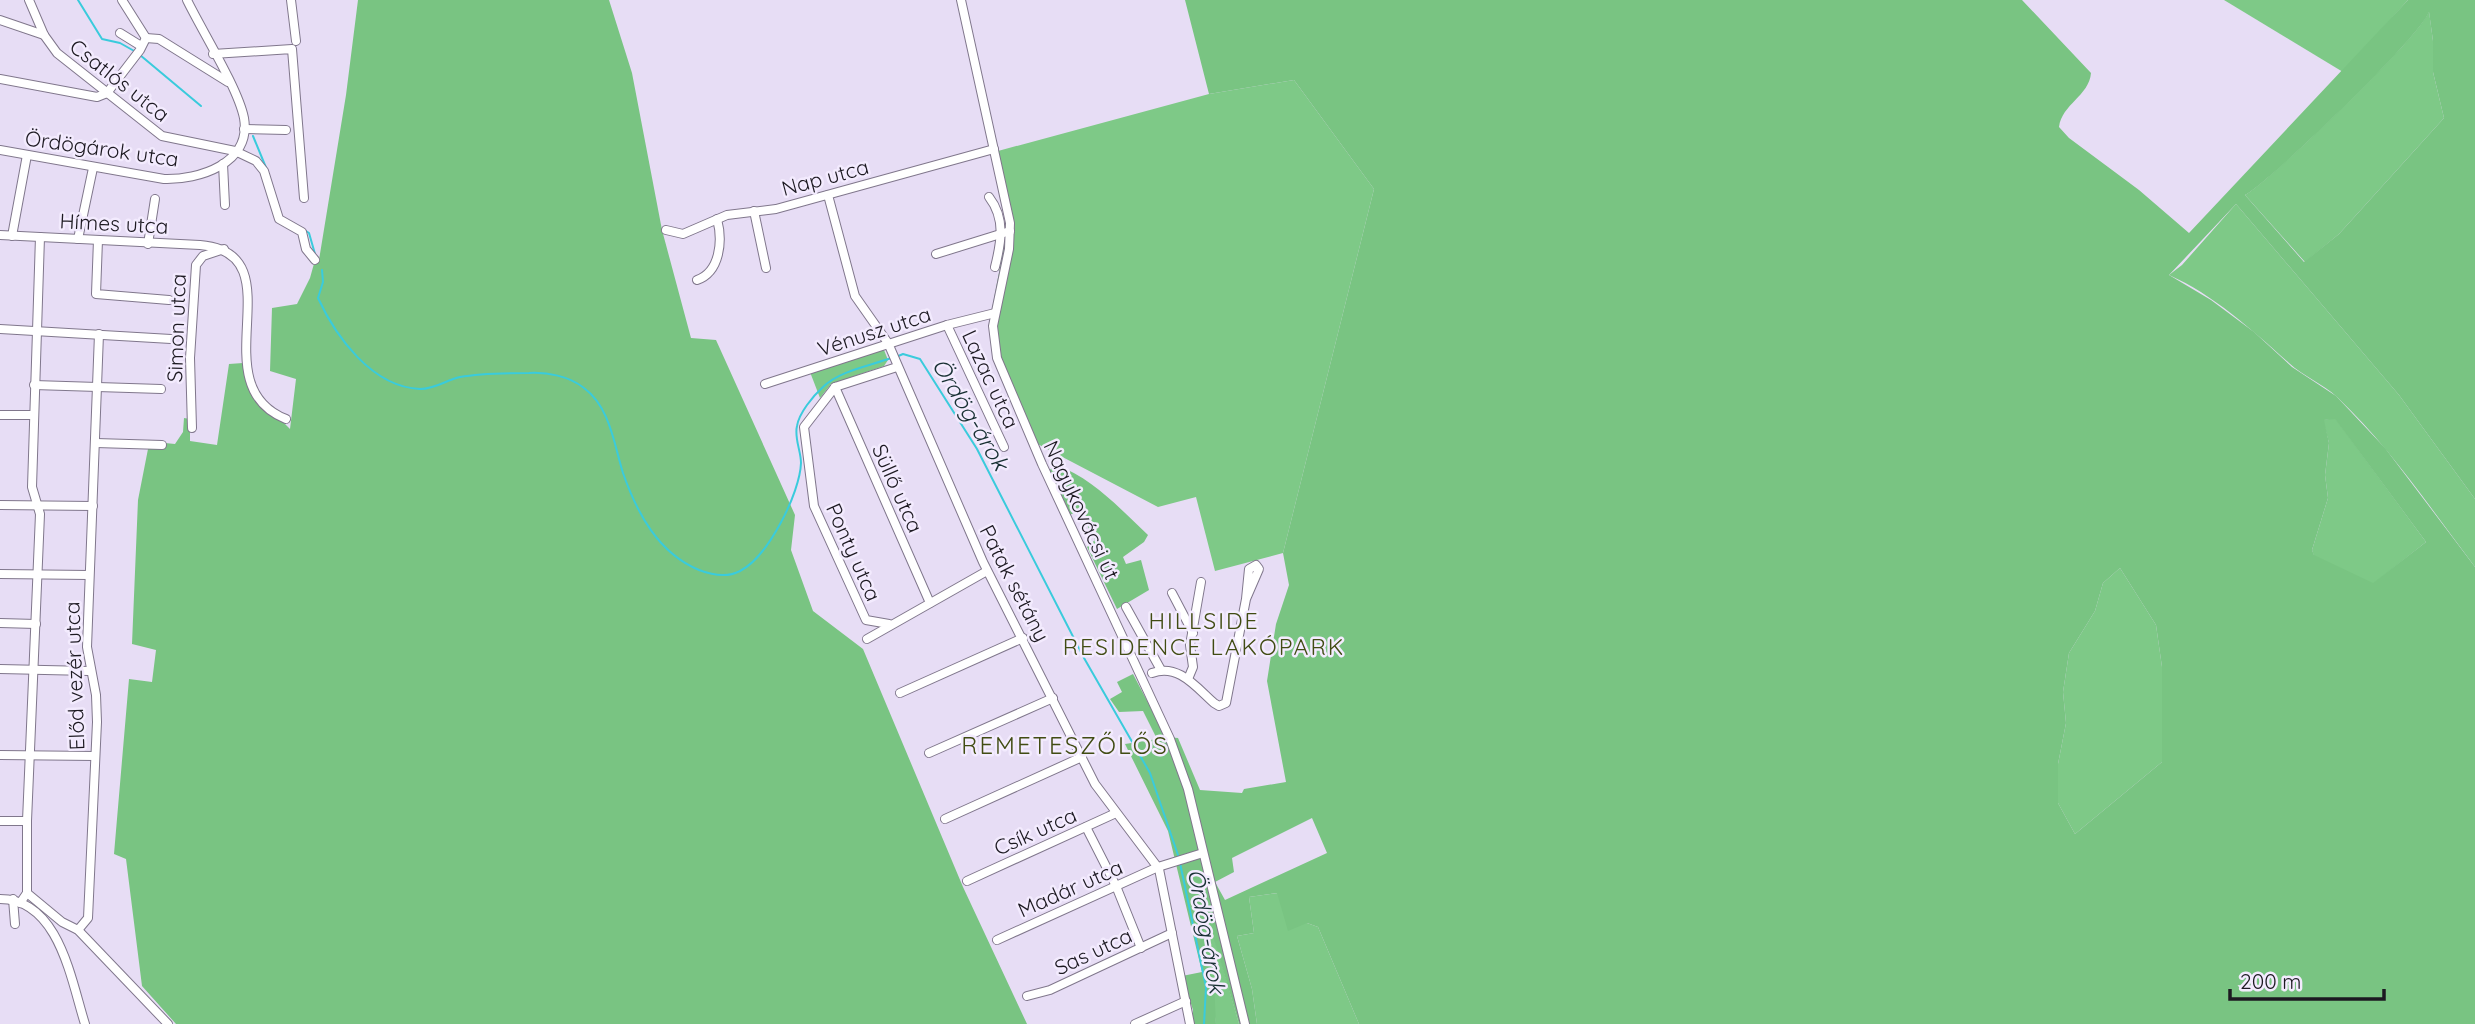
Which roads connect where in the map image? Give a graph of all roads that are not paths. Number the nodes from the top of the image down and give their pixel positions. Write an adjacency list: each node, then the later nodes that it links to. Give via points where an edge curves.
1 (29, 0): 8 (street, Csatlós utca)
2 (122, 0): 9 (street)
3 (187, 0): 11 (street)
4 (291, 0): 10 (street)
5 (961, 0): 17 (street, Nagykovácsi út)
6 (0, 19): 8 (street)
7 (120, 33): 9 (street)
8 (44, 35): 14 (street, Csatlós utca, via 57,53)
9 (142, 44): 13 (street, via 159,39); 14 (street)
10 (294, 45): 11 (street); 25 (street)
11 (213, 54): 13 (street)
12 (0, 79): 14 (street, via 97,97)
13 (228, 82): 15 (street)
14 (107, 93): 19 (street, Csatlós utca, via 162,136)
15 (244, 130): 16 (street); 19 (street, Ördögárok utca)
16 (286, 130)
17 (994, 149): 23 (street, Nap utca); 31 (street, Nagykovácsi út)
18 (0, 150): 20 (street, Ördögárok utca)
19 (235, 151): 21 (street, Ördögárok utca); 40 (street, Csatlós utca, via 260,165 279,219 300,230)
20 (27, 155): 22 (street, Ördögárok utca); 33 (street)
21 (223, 164): 22 (street, Ördögárok utca, via 208,173 175,179); 27 (street)
22 (93, 168): 35 (street)
23 (828, 195): 28 (street, Nap utca); 51 (street, Patak sétány, via 856,296)
24 (989, 197): 31 (street)
25 (304, 198)
26 (155, 199): 37 (street)
27 (225, 205)
28 (754, 211): 29 (street, Nap utca); 42 (street)
29 (717, 219): 30 (street, Nap utca, via 680,234); 43 (street, via 721,240 713,271)
30 (666, 230)
31 (1006, 232): 39 (street); 41 (street); 45 (street, Nagykovácsi út)
32 (0, 236): 33 (street, Hímes utca)
33 (12, 236): 34 (street, Hímes utca)
34 (40, 237): 35 (street, Hímes utca); 48 (street)
35 (78, 239): 36 (street, Hímes utca)
36 (98, 240): 37 (street, Hímes utca); 44 (street, via 96,294)
37 (148, 244): 38 (street, Hímes utca)
38 (224, 249): 60 (street, via 241,266 249,286 244,359 251,386 269,412); 61 (street, Simon utca, via 203,256 196,265 190,358)
39 (936, 254)
40 (315, 260)
41 (995, 267)
42 (766, 268)
43 (697, 280)
44 (169, 300)
45 (995, 313): 46 (street, Vénusz utca); 101 (street, Nagykovácsi út, via 997,358 1170,739)
46 (947, 326): 51 (street, Vénusz utca); 64 (street, Lazac utca)
47 (0, 329): 48 (street)
48 (37, 329): 49 (street); 54 (street)
49 (99, 334): 50 (street); 55 (street, Előd vezér utca)
50 (171, 339)
51 (889, 347): 52 (street, Patak sétány); 53 (street, Vénusz utca)
52 (897, 367): 56 (street); 68 (street, Patak sétány)
53 (765, 384)
54 (34, 385): 55 (street); 59 (street)
55 (97, 387): 57 (street); 62 (street, Előd vezér utca)
56 (835, 387): 75 (street, Süllő utca); 79 (street, Ponty utca, via 807,419 815,510 866,620)
57 (161, 389)
58 (0, 415): 59 (street)
59 (33, 415): 66 (street, via 32,487)
60 (286, 419)
61 (192, 428)
62 (96, 443): 63 (street); 67 (street, Előd vezér utca)
63 (162, 445)
64 (1004, 447)
65 (0, 505): 66 (street)
66 (38, 506): 67 (street); 70 (street)
67 (93, 506): 71 (street, Előd vezér utca)
68 (987, 571): 75 (street); 81 (street, Patak sétány)
69 (0, 574): 70 (street)
70 (38, 575): 71 (street); 78 (street)
71 (89, 575): 86 (street, Előd vezér utca)
72 (1201, 582): 80 (street)
73 (1171, 593): 80 (street)
74 (1246, 599): 88 (street, via 1226,703 1214,703)
75 (930, 603): 79 (street)
76 (1126, 607): 85 (street)
77 (0, 623): 78 (street)
78 (36, 624): 84 (street)
79 (889, 624): 82 (street)
80 (1193, 633): 88 (street, via 1193,667)
81 (1023, 638): 89 (street); 90 (street, Patak sétány)
82 (867, 639)
83 (0, 669): 84 (street)
84 (33, 669): 86 (street); 93 (street)
85 (1161, 670): 87 (street); 88 (street)
86 (89, 671): 94 (street, Előd vezér utca, via 96,695)
87 (1152, 673)
88 (1188, 679)
89 (900, 693)
90 (1053, 698): 91 (street); 95 (street, Patak sétány)
91 (929, 753)
92 (0, 755): 93 (street)
93 (31, 756): 94 (street); 99 (street)
94 (95, 756): 109 (street, Előd vezér utca, via 88,918)
95 (1082, 757): 96 (street, Patak sétány); 97 (street)
96 (1116, 813): 100 (street, Csík utca); 102 (street, Patak sétány)
97 (945, 819)
98 (0, 821): 99 (street)
99 (27, 821): 105 (street)
100 (1086, 827): 103 (street, Csík utca); 104 (street)
101 (1203, 853): 102 (street, Madár utca); 119 (street, Nagykovácsi út)
102 (1158, 867): 104 (street, Madár utca); 110 (street, Patak sétány)
103 (967, 880)
104 (1116, 886): 111 (street, Madár utca); 112 (street)
105 (27, 893): 107 (street); 109 (street)
106 (0, 899): 107 (street)
107 (17, 901): 108 (street); 115 (street, via 54,933)
108 (15, 924)
109 (78, 930): 116 (street)
110 (1172, 933): 112 (street, Sas utca); 114 (street, Patak sétány)
111 (997, 940)
112 (1141, 948): 113 (street, Sas utca)
113 (1027, 996)
114 (1186, 1001): 117 (street); 118 (street, Patak sétány)
115 (85, 1024)
116 (168, 1024)
117 (1135, 1024)
118 (1190, 1024)
119 (1245, 1024)

